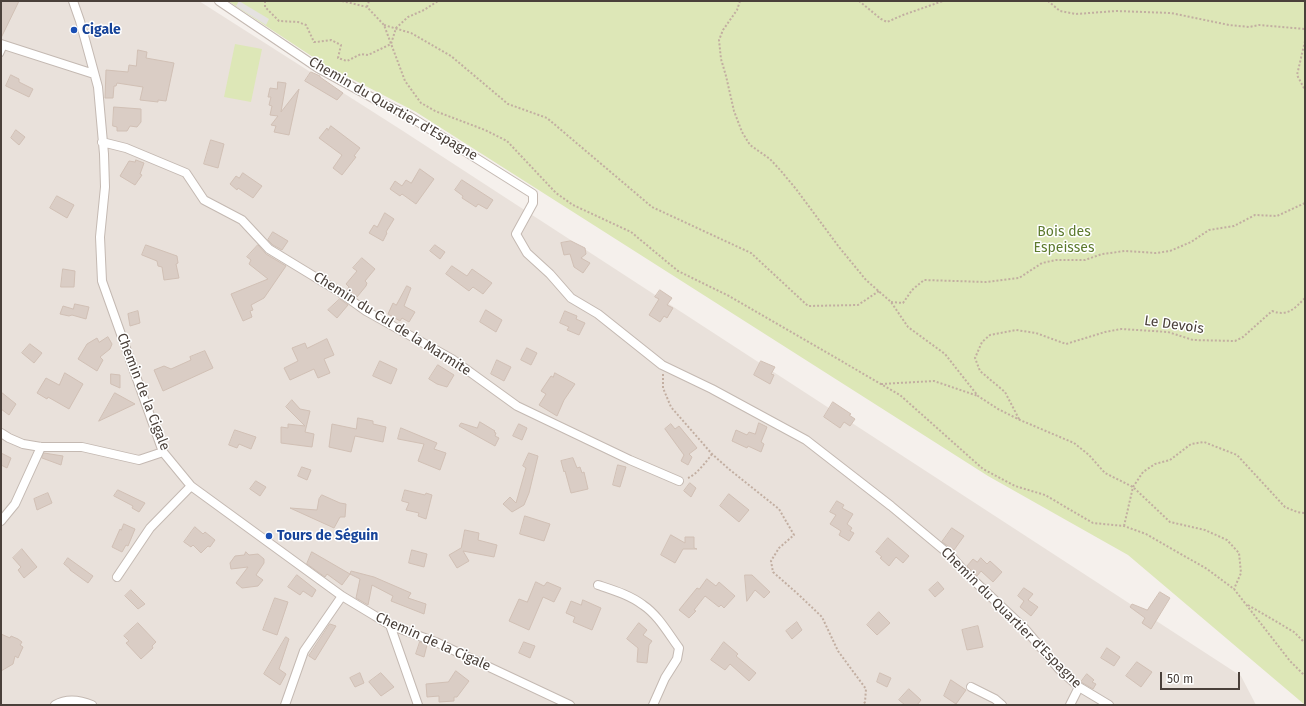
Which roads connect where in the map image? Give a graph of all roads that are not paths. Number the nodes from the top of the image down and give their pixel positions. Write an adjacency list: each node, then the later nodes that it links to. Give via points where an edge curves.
1 (73, 1): 5 (street, Chemin de la Cigale)
2 (219, 1): 18 (street, Chemin du Quartier d'Espagne, via 318,68 409,116 533,194 533,203 516,234 527,253 571,298 598,314 662,365 806,440 951,556)
3 (3, 45): 4 (lane); 5 (street)
4 (1, 54)
5 (94, 74): 6 (street, Chemin de la Cigale, via 98,87)
6 (102, 142): 9 (street, Chemin de la Cigale, via 105,187 100,237 102,281); 10 (street, Chemin du Cul de la Marmite, via 126,148 186,173 204,200 242,220 269,249 366,311 452,359 517,406)
7 (1, 433): 8 (street, via 23,444)
8 (41, 447): 9 (street, via 82,447 139,460); 12 (street, via 15,504)
9 (163, 452): 11 (street, Chemin de la Cigale)
10 (679, 481)
11 (191, 486): 13 (street, via 150,528); 15 (street, Chemin de la Cigale)
12 (1, 521)
13 (117, 577)
14 (598, 585): 24 (street, via 631,597 644,605 655,615 679,648 677,658)
15 (342, 596): 16 (street, Chemin de la Cigale); 21 (street, via 304,651)
16 (390, 625): 22 (street); 23 (street, Chemin de la Cigale, via 438,643)
17 (972, 687): 25 (street)
18 (1079, 687): 26 (street); 27 (street, Chemin du Quartier d'Espagne)
19 (55, 705): 20 (street, via 70,700)
20 (92, 705)
21 (285, 705)
22 (418, 705)
23 (570, 705)
24 (653, 705)
25 (1002, 705)
26 (1070, 705)
27 (1110, 705)

